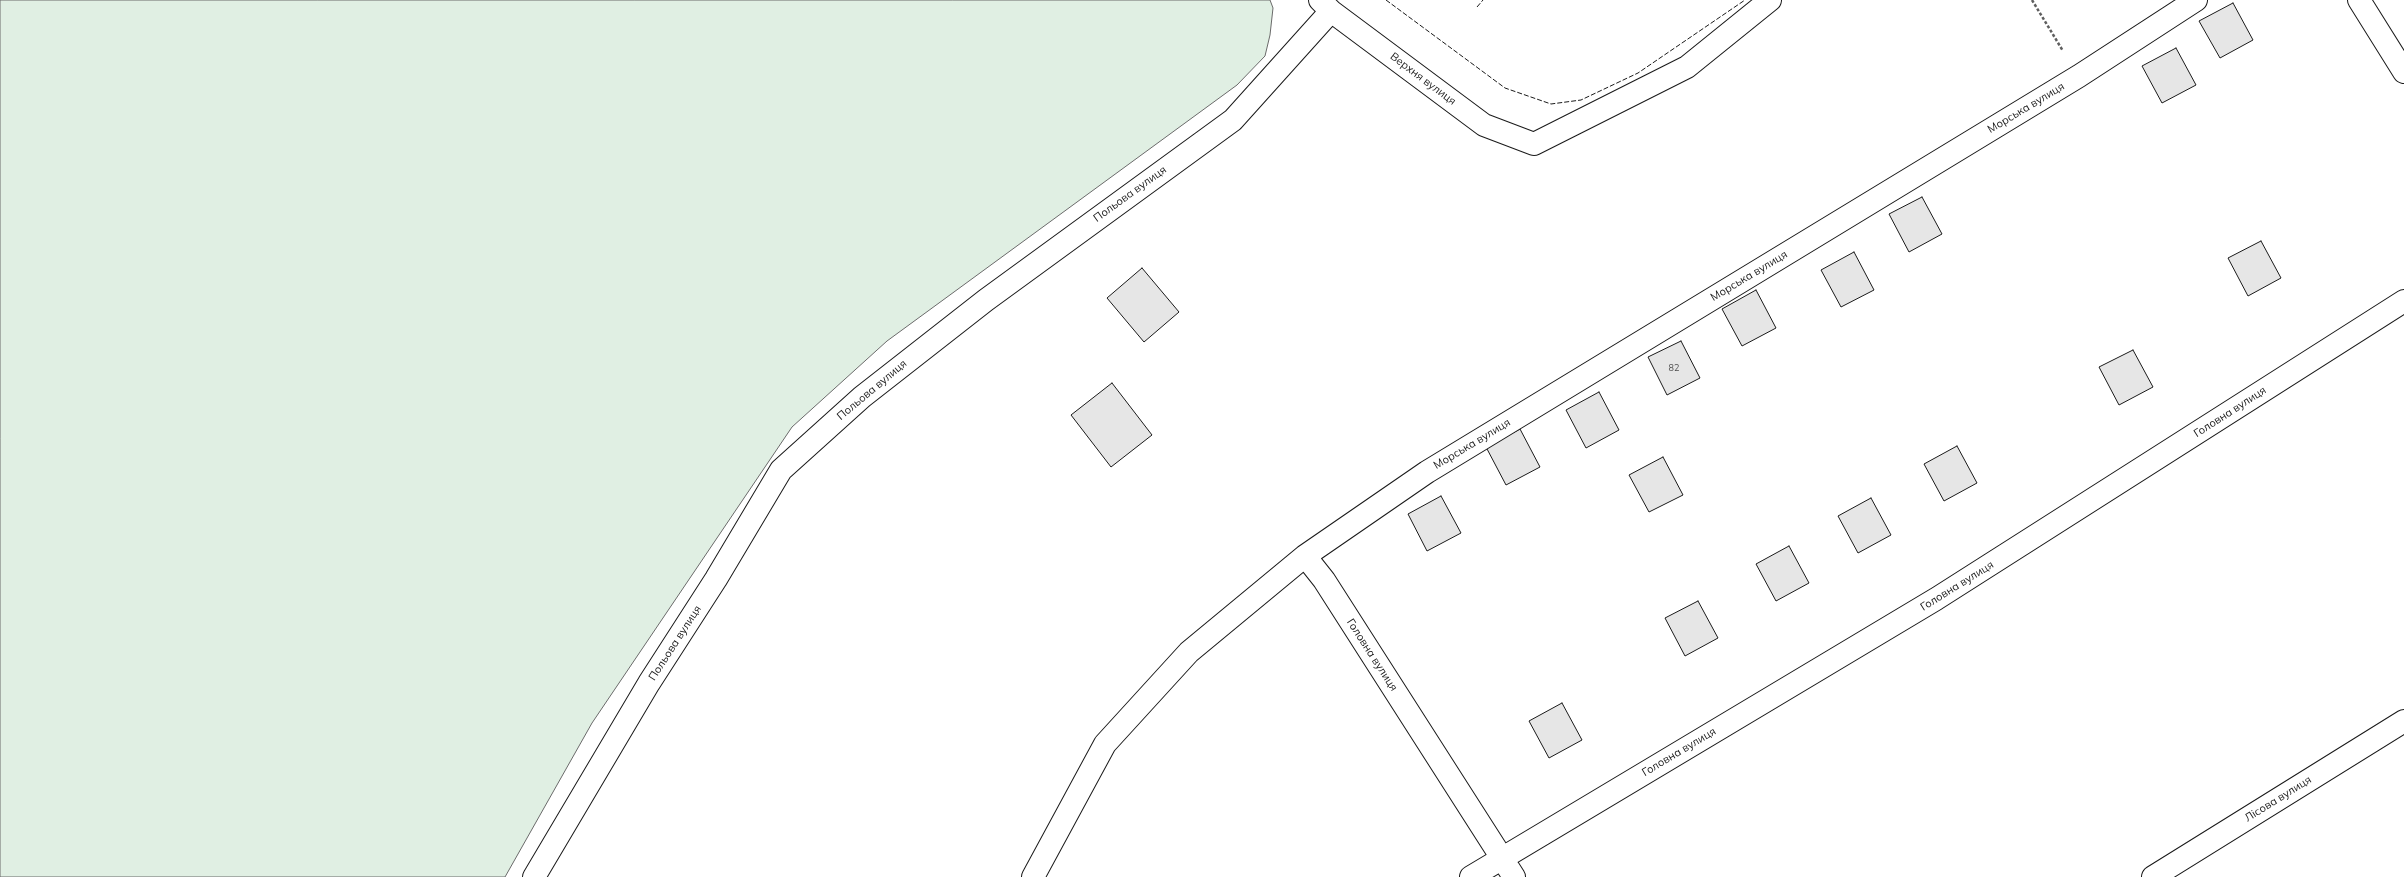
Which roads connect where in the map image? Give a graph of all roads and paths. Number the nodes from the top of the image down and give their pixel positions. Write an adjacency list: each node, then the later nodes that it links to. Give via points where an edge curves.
1 (1770, 0): 5 (street, Верхня вулиця, via 1687,67 1534,144 1484,124)
2 (2032, 0): 7 (path)
3 (2196, 0): 7 (street, Морська вулиця)
4 (2359, 0): 6 (street)
5 (1326, 6): 12 (street, Польова вулиця, via 1233,120 986,300 862,397 781,470)
6 (2404, 72)
7 (2079, 76): 9 (street, Морська вулиця, via 1427,472)
8 (2404, 301): 11 (street, Головна вулиця, via 1936,599)
9 (1305, 556): 11 (street, Головна вулиця, via 1324,580); 13 (street, Морська вулиця, via 1189,652 1105,744)
10 (2404, 721): 16 (street, Лісова вулиця)
11 (1502, 857): 14 (street, Головна вулиця); 15 (street, Головна вулиця)
12 (534, 877)
13 (1033, 877)
14 (1470, 877)
15 (1514, 877)
16 (2153, 877)

